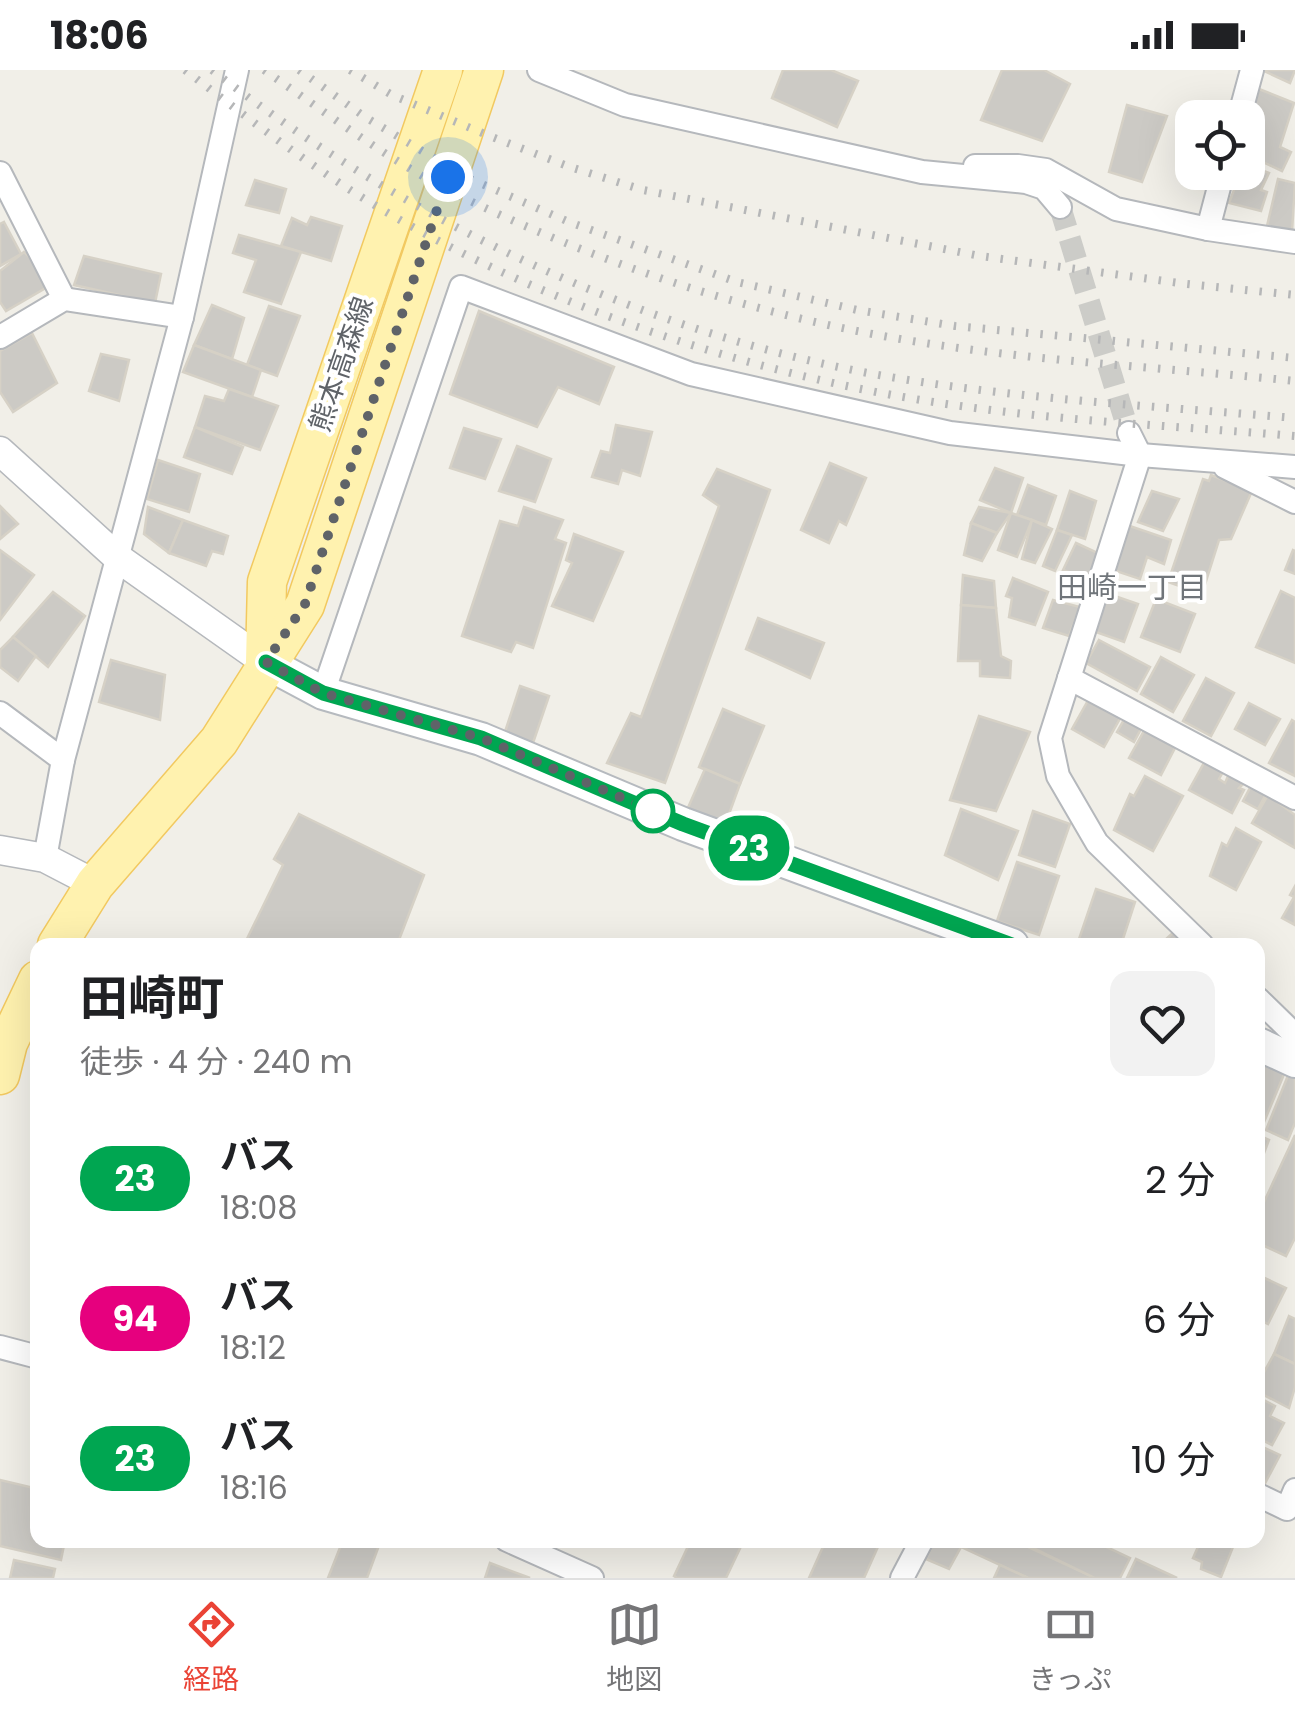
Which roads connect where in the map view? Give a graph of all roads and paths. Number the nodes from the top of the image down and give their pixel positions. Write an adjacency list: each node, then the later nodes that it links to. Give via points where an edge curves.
1 (237, 70): 14 (street)
2 (444, 70): 22 (main road, 熊本高森線, via 267,582)
3 (484, 70): 22 (main road, 熊本高森線, via 305,604)
4 (539, 70): 7 (street, via 626,105)
5 (1252, 70): 6 (street)
6 (1243, 100)
7 (922, 172): 10 (street, via 1026,182 1044,188); 11 (street, via 954,166 1046,170 1116,209)
8 (0, 174): 13 (street)
9 (1219, 190): 11 (street)
10 (1060, 207)
11 (1208, 229): 12 (street)
12 (1295, 242)
13 (64, 298): 14 (street); 15 (street)
14 (182, 317): 21 (street)
15 (0, 338)
16 (1134, 444): 18 (street); 23 (street); 24 (street, via 950,433 691,374 462,288)
17 (0, 451): 21 (street)
18 (1213, 460): 19 (street); 20 (street)
19 (1295, 467)
20 (1295, 502)
21 (118, 558): 22 (street); 26 (street)
22 (266, 662): 24 (main road); 30 (main road, 熊本高森線, via 218,741)
23 (1069, 678): 27 (street); 33 (street, via 1050,738 1058,776 1098,843)
24 (323, 693): 32 (main road, via 481,738 683,824)
25 (0, 713): 26 (street)
26 (62, 760): 29 (street)
27 (1295, 798)
28 (0, 850): 29 (street)
29 (46, 858): 30 (street)
30 (95, 884): 31 (main road, 熊本高森線)
31 (61, 938)
32 (993, 938)
33 (1195, 938)
34 (30, 1001): 39 (main road)
35 (1265, 1006): 36 (street)
36 (1295, 1035)
37 (1265, 1047): 38 (main road)
38 (1295, 1061)
39 (0, 1075)
40 (0, 1347): 41 (street)
41 (30, 1355)
42 (1295, 1490): 43 (street, via 1287,1509)
43 (1265, 1498)
44 (525, 1548): 46 (street)
45 (918, 1548): 47 (street)
46 (592, 1578)
47 (902, 1578)

